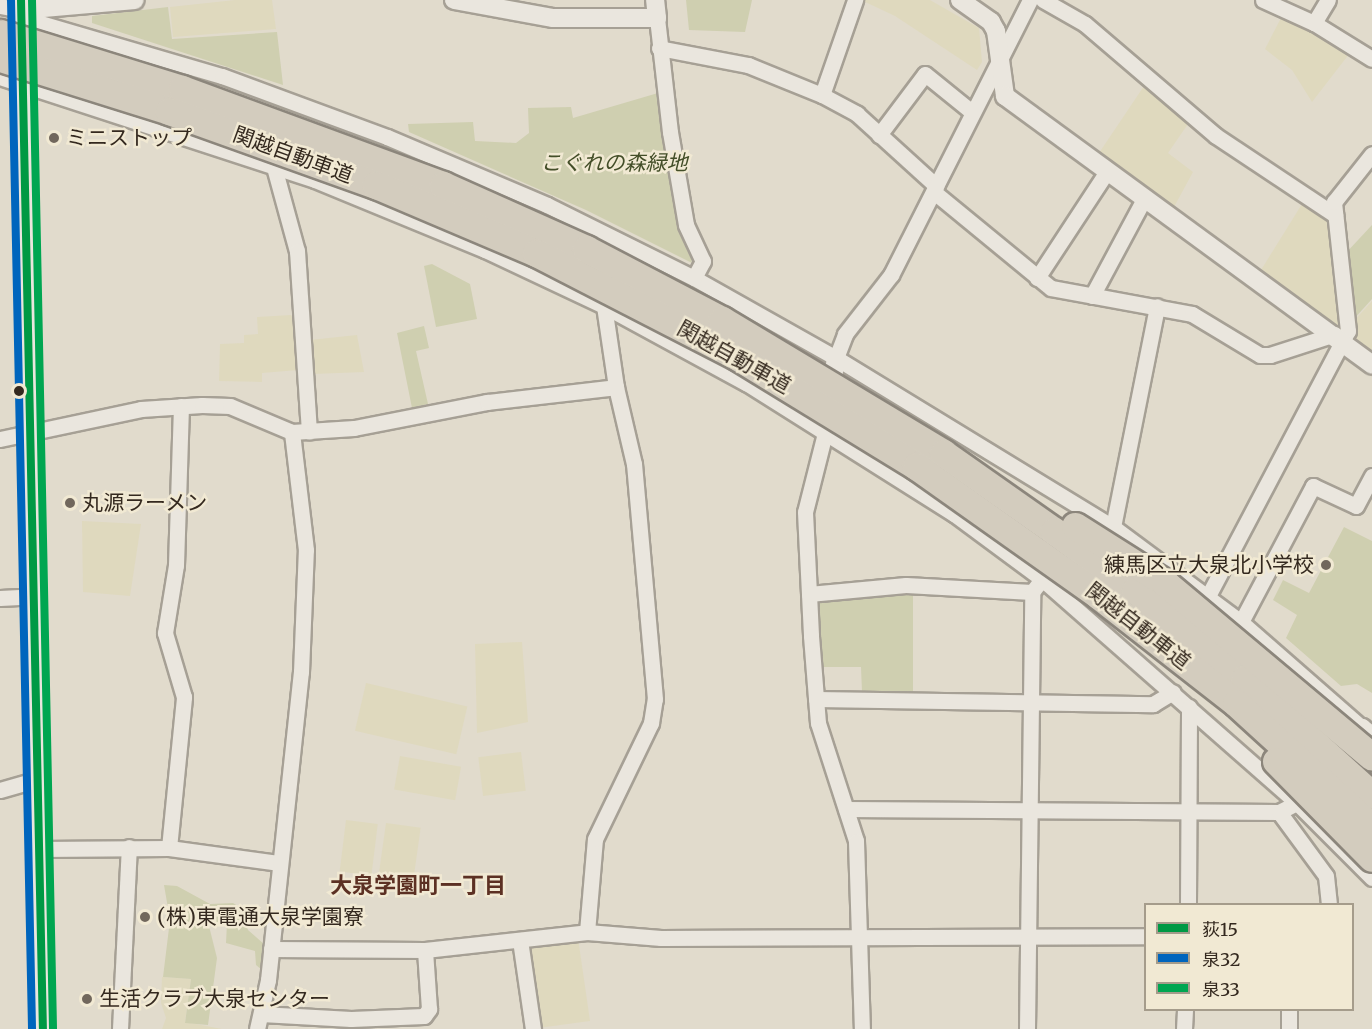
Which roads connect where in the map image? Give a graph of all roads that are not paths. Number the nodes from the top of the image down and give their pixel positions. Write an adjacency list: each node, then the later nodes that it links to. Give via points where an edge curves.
1 (135, 0): 11 (street)
2 (855, 0): 25 (street)
3 (1030, 0): 17 (street)
4 (1043, 0): 36 (street, via 1085,24 1216,136)
5 (1263, 0): 14 (street)
6 (1328, 0): 14 (street)
7 (461, 1): 12 (street, via 553,18)
8 (971, 3): 13 (street)
9 (21, 5): 10 (street); 11 (street); 15 (street, via 30,20); 23 (street)
10 (0, 6)
11 (74, 6): 15 (street, via 69,19)
12 (656, 9): 18 (street)
13 (991, 22): 17 (street); 21 (street)
14 (1314, 23): 20 (street)
15 (75, 32): 29 (street, via 222,76)
16 (0, 33): 52 (highway, 関越自動車道, bridge, via 288,125 517,217 722,320)
17 (1012, 35): 21 (street)
18 (659, 53): 25 (street, via 748,65); 37 (street, via 686,225 704,261)
19 (0, 58): 55 (highway, 関越自動車道, bridge, via 273,147 376,185 536,253 699,336 799,393 916,466)
20 (1372, 59)
21 (1000, 60): 24 (street); 26 (street)
22 (0, 76): 23 (street)
23 (23, 83): 31 (street); 50 (street)
24 (988, 83): 26 (street); 27 (street)
25 (822, 95): 28 (street, via 857,114)
26 (1005, 96): 32 (street)
27 (972, 112): 28 (street, via 925,74); 33 (street)
28 (879, 135): 33 (street)
29 (387, 137): 35 (street); 37 (street, via 547,205)
30 (1372, 154): 36 (street, via 1334,202)
31 (274, 167): 35 (street); 48 (street, via 297,251)
32 (1108, 170): 34 (street); 38 (street)
33 (935, 189): 38 (street); 43 (street, via 891,275 845,334)
34 (1145, 197): 39 (street); 42 (street)
35 (363, 200): 40 (street, via 485,250)
36 (1335, 215): 42 (street, via 1348,331)
37 (694, 278): 43 (street)
38 (1037, 278): 39 (street, via 1051,288)
39 (1092, 296): 41 (street)
40 (604, 306): 45 (street); 49 (street, via 701,357)
41 (1157, 306): 42 (street, via 1192,314 1260,355); 54 (street)
42 (1340, 338): 44 (street); 60 (street)
43 (836, 358): 49 (street); 54 (street)
44 (1372, 365)
45 (616, 387): 48 (street, via 487,402 354,428); 86 (street, via 634,464 655,699 651,723 595,839)
46 (182, 406): 47 (street, via 230,406); 50 (street, via 141,409); 79 (street, via 176,565 165,633 184,698)
47 (292, 432): 48 (street); 82 (street, via 305,571 301,672)
48 (309, 432)
49 (825, 433): 55 (street); 58 (street, via 805,512)
50 (32, 434): 51 (street); 59 (street)
51 (0, 439)
52 (943, 453): 68 (highway, bridge, via 1071,523 1165,582); 71 (highway, 関越自動車道, bridge, via 1135,590 1244,679)
53 (1372, 476): 62 (street, via 1356,506 1313,486)
54 (1113, 527): 60 (street)
55 (1011, 544): 56 (street); 77 (highway, 関越自動車道, bridge, via 1236,703); 81 (highway, bridge, via 1196,686)
56 (1042, 579): 57 (street); 63 (street)
57 (1032, 592): 58 (street, via 906,585); 65 (street)
58 (809, 594): 64 (street)
59 (34, 596): 61 (street); 69 (street)
60 (1208, 596): 62 (street)
61 (0, 598)
62 (1241, 622): 67 (street)
63 (1173, 692): 65 (street, via 1154,704); 66 (street)
64 (816, 699): 65 (street); 73 (street, via 818,723)
65 (1032, 702): 74 (street)
66 (1189, 707): 72 (street); 75 (street)
67 (1367, 732): 72 (street)
68 (1372, 757)
69 (38, 779): 70 (street); 80 (street)
70 (0, 790)
71 (1372, 795)
72 (1297, 803): 76 (street); 83 (street)
73 (846, 809): 74 (street); 87 (street, via 856,841)
74 (1030, 810): 75 (street); 88 (street)
75 (1190, 812): 76 (street); 84 (street)
76 (1279, 812): 85 (street, via 1326,876)
77 (1372, 827)
78 (129, 847): 79 (street); 80 (street); 98 (street)
79 (169, 848): 82 (street)
80 (40, 849): 97 (street)
81 (1372, 858)
82 (278, 863): 91 (street)
83 (1372, 878)
84 (1188, 903)
85 (1329, 903)
86 (587, 932): 87 (street, via 661,938); 90 (street)
87 (862, 936): 88 (street); 101 (street)
88 (1028, 936): 89 (street); 102 (street)
89 (1144, 936)
90 (520, 940): 92 (street); 100 (street)
91 (271, 949): 92 (street); 95 (street)
92 (425, 950): 96 (street, via 428,1013)
93 (1185, 1011): 103 (street)
94 (1289, 1011): 104 (street)
95 (261, 1014): 96 (street); 99 (street)
96 (352, 1024)
97 (43, 1029)
98 (120, 1029)
99 (257, 1029)
100 (532, 1029)
101 (862, 1029)
102 (1028, 1029)
103 (1184, 1029)
104 (1289, 1029)

